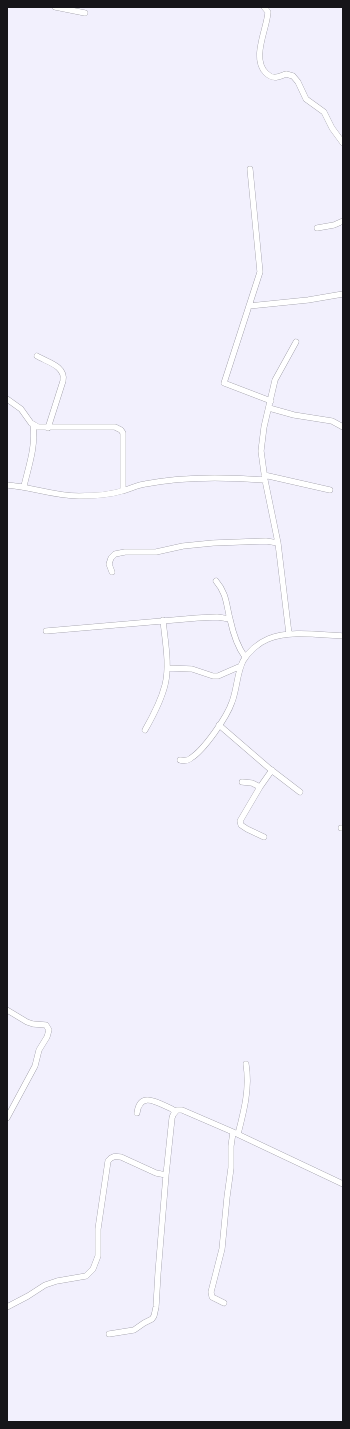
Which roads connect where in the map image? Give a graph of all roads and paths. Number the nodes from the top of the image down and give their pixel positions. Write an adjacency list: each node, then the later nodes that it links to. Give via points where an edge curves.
1 (55, 7): 3 (street)
2 (264, 7): 4 (street, via 268,12 261,42 261,67 274,78 286,74 293,76 306,99 324,112)
3 (85, 13)
4 (343, 143)
5 (250, 169): 9 (street, via 260,272)
6 (343, 221): 7 (street)
7 (318, 228)
8 (343, 294): 9 (street)
9 (249, 306): 13 (street, via 224,383)
10 (296, 342): 13 (street, via 277,377)
11 (37, 356): 17 (street, via 59,368 64,374)
12 (7, 399): 15 (street, via 21,409)
13 (271, 401): 14 (street)
14 (269, 408): 16 (street, via 332,421); 18 (street, via 261,451)
15 (36, 426): 17 (street); 20 (street, via 32,459)
16 (343, 427)
17 (48, 428): 22 (street, via 115,426 121,430)
18 (264, 478): 21 (street); 22 (street, via 176,480 145,484); 23 (street)
19 (7, 484): 20 (street)
20 (24, 486): 22 (street, via 60,495 80,496)
21 (330, 490)
22 (123, 491)
23 (278, 543): 24 (street, via 213,543 156,552 126,552 110,558); 29 (street)
24 (112, 572)
25 (216, 581): 26 (street, via 226,597)
26 (230, 619): 27 (street, via 217,617); 31 (street, via 238,645)
27 (164, 620): 28 (street); 33 (street)
28 (46, 631)
29 (289, 634): 30 (street); 31 (street, via 267,639)
30 (343, 636)
31 (246, 657): 32 (street)
32 (241, 666): 33 (street, via 218,676 192,669); 34 (street, via 232,703)
33 (167, 668): 35 (street, via 165,685)
34 (219, 725): 36 (street, via 197,754 191,759); 37 (street)
35 (145, 730)
36 (180, 760)
37 (272, 770): 39 (street); 40 (street)
38 (242, 782): 39 (street)
39 (260, 786): 41 (street, via 240,821 247,830)
40 (300, 792)
41 (264, 837)
42 (7, 1010): 46 (street, via 32,1024 46,1025 49,1030 39,1050 35,1066)
43 (246, 1064): 47 (street, via 246,1103)
44 (175, 1112): 45 (street, via 147,1099 139,1104); 47 (street, via 182,1110); 48 (street, via 172,1118)
45 (137, 1113)
46 (7, 1118)
47 (236, 1133): 49 (street); 50 (street, via 231,1146 222,1249 212,1292 212,1297)
48 (166, 1175): 51 (street, via 121,1157 110,1158 98,1229 98,1256 93,1269 86,1276 45,1285); 52 (street, via 154,1316 134,1330)
49 (343, 1184)
50 (224, 1303)
51 (7, 1307)
52 (109, 1334)

